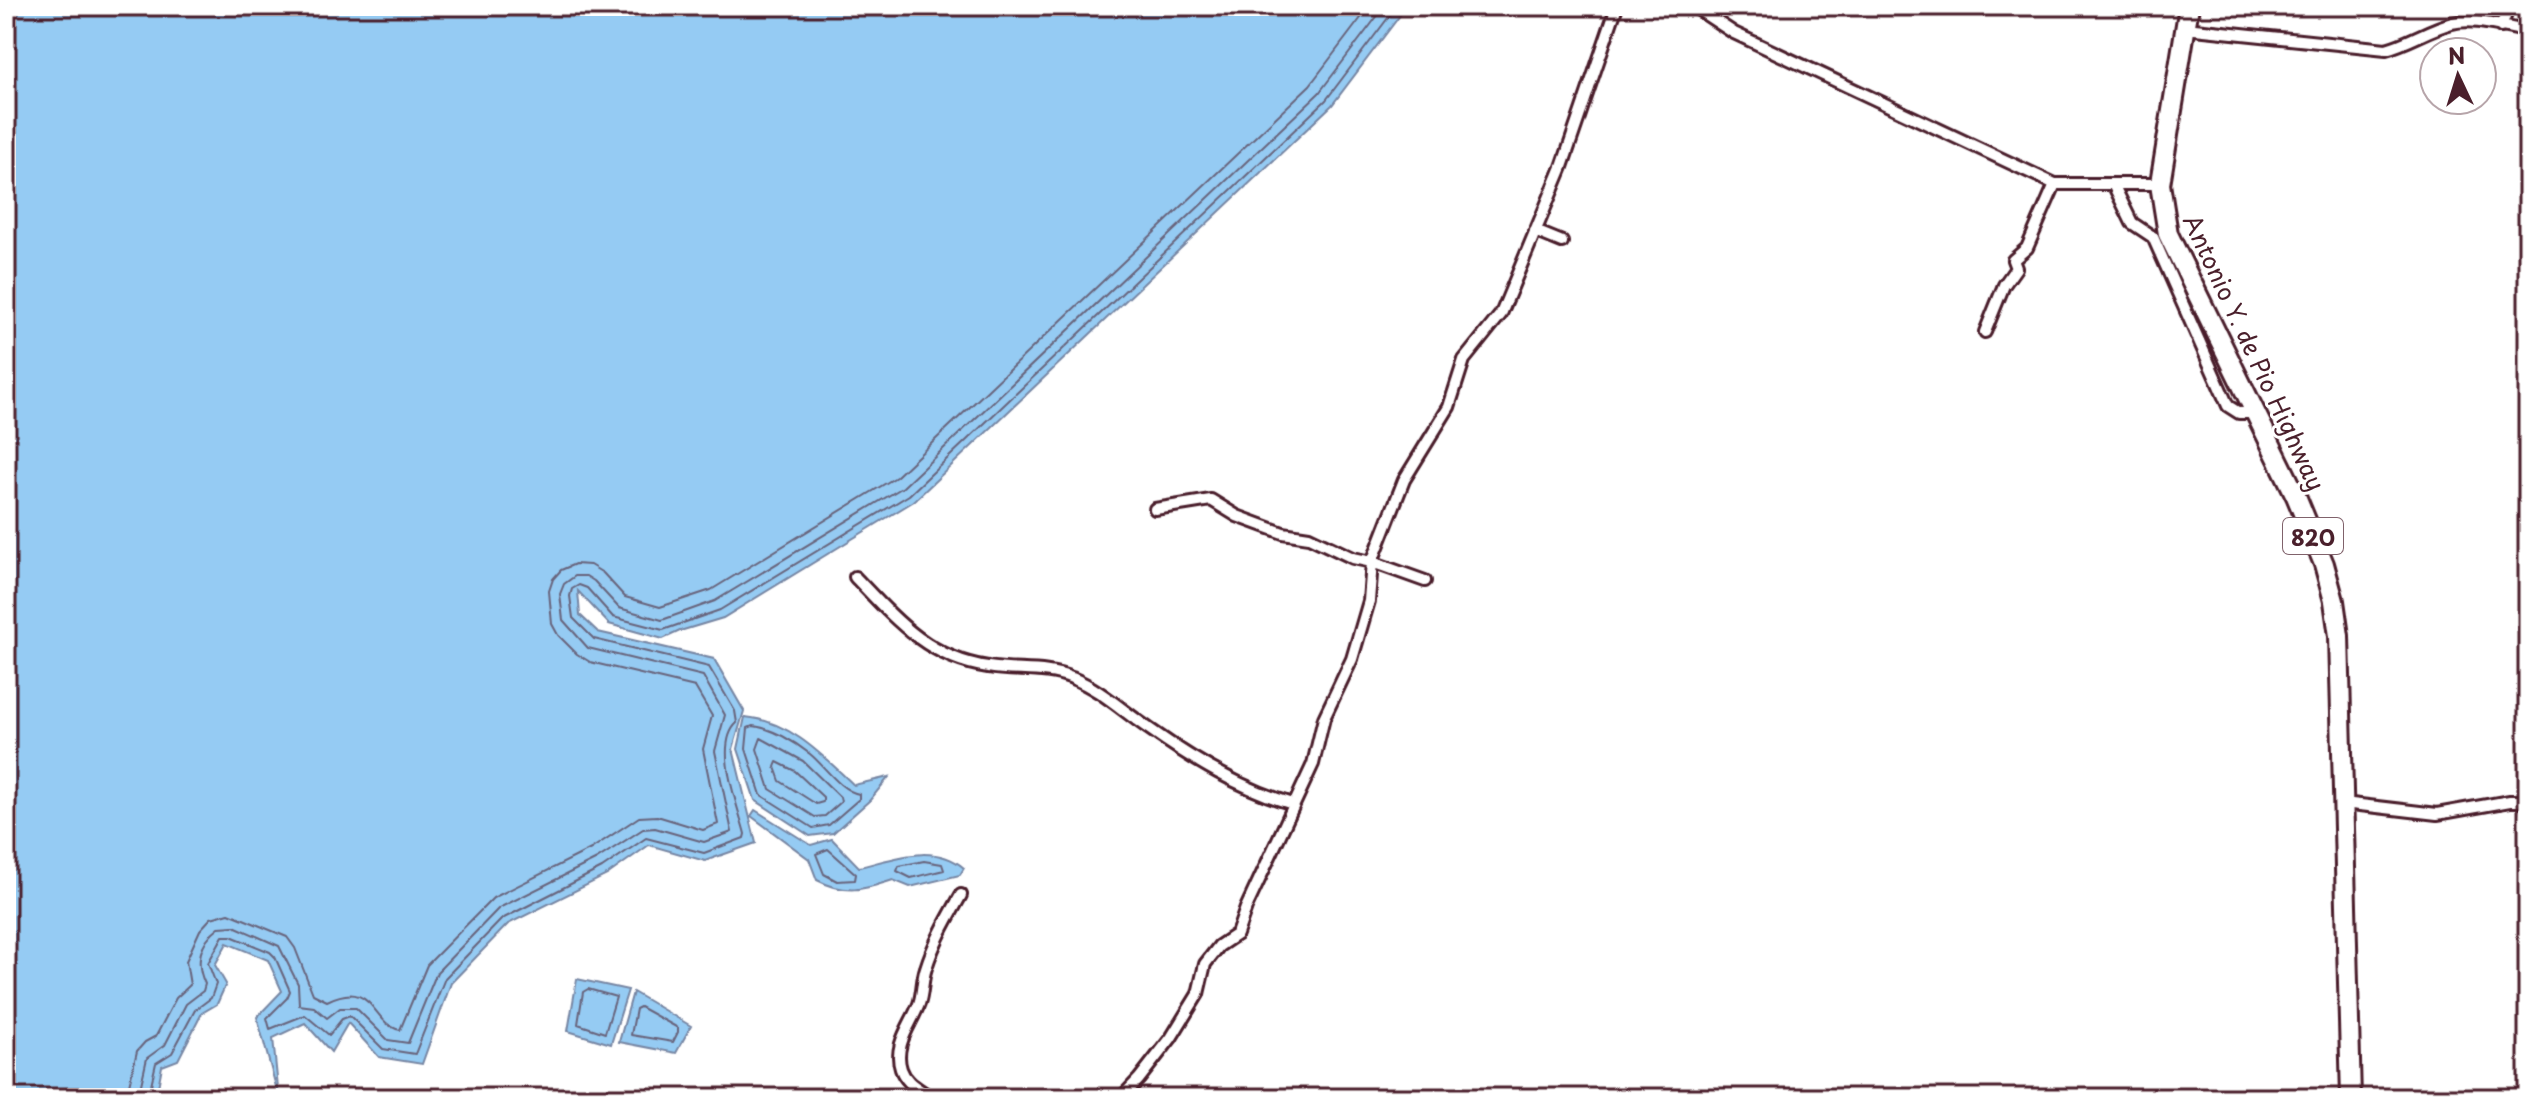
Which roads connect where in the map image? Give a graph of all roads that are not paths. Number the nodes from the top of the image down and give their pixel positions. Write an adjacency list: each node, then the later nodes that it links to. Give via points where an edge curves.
1 (1617, 6): 11 (street)
2 (1693, 6): 8 (street, via 1734,33)
3 (2189, 6): 6 (highway, Antonio Y. de Pio Highway / 820)
4 (2503, 6): 5 (street)
5 (2501, 27): 6 (street, via 2453,23 2386,49); 7 (street)
6 (2185, 28): 10 (highway, Antonio Y. de Pio Highway / 820)
7 (2528, 31)
8 (2055, 184): 9 (street); 13 (street, via 2027,248 2013,260 2016,268)
9 (2113, 184): 10 (street); 14 (street, via 2132,223 2153,237 2228,406)
10 (2160, 184): 14 (highway, Antonio Y. de Pio Highway / 820, via 2168,234)
11 (1535, 231): 12 (street); 16 (street, via 1501,314 1464,360 1449,407 1404,480)
12 (1562, 242)
13 (1985, 332)
14 (2254, 413): 19 (highway, Antonio Y. de Pio Highway / 820, via 2296,496 2334,601)
15 (1155, 509): 16 (street, via 1211,500 1237,516)
16 (1372, 562): 18 (street); 20 (street, via 1369,601 1357,644)
17 (855, 577): 20 (street, via 899,624 937,652 989,668 1070,677 1218,772 1257,793)
18 (1425, 581)
19 (2343, 803): 21 (street, via 2437,814 2520,801); 25 (highway, Antonio Y. de Pio Highway / 820)
20 (1293, 804): 24 (street, via 1237,934 1205,964 1198,994 1171,1038)
21 (2528, 810)
22 (961, 895): 23 (street, via 925,969 919,1003 898,1054 913,1087)
23 (931, 1098)
24 (1121, 1098)
25 (2351, 1098)

